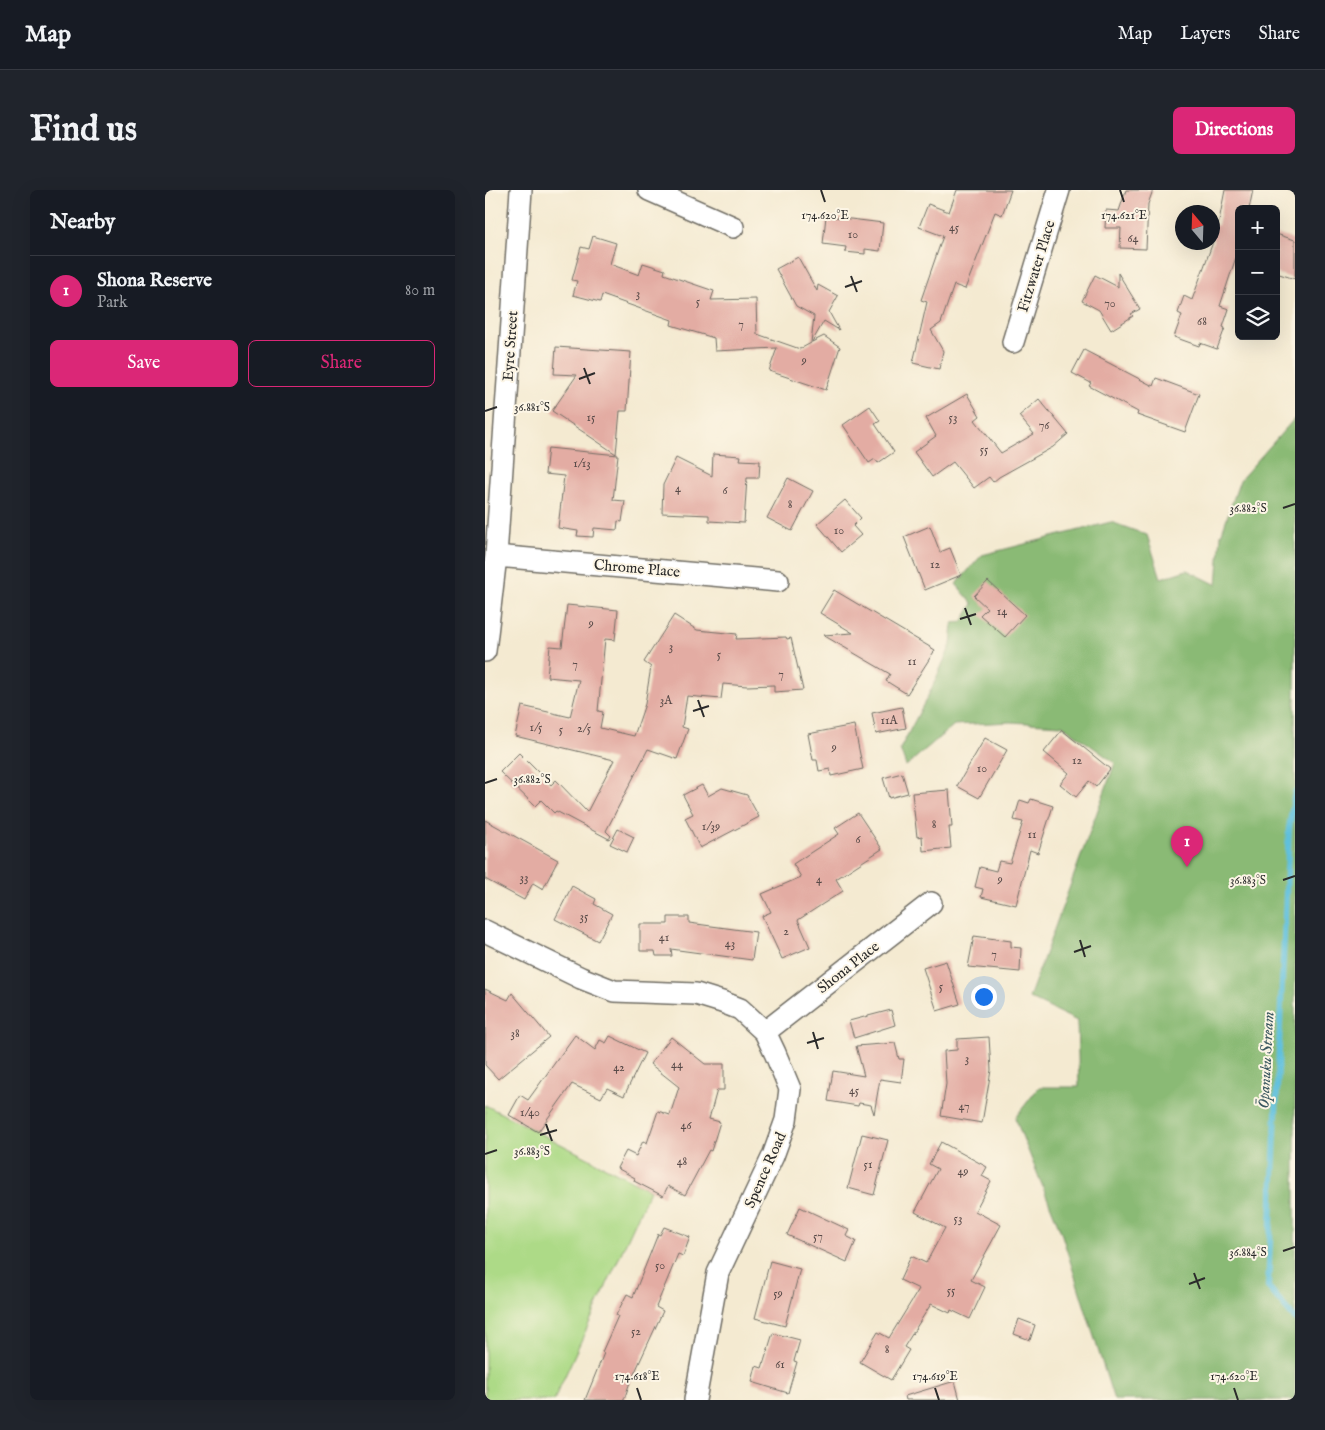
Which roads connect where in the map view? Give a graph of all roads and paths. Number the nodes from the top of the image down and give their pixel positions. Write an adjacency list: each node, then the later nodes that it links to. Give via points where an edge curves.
1 (521, 190): 6 (street, Eyre Street)
2 (649, 190): 4 (street)
3 (1059, 190): 5 (street, Fitzwater Place)
4 (733, 227)
5 (1013, 342)
6 (496, 556): 7 (street, Chrome Place); 8 (street, Eyre Street)
7 (778, 581)
8 (485, 651)
9 (931, 903): 11 (street, Shona Place)
10 (485, 930): 11 (street, Spence Road, via 614,991 696,994 722,1002 740,1009)
11 (765, 1032): 12 (street, Spence Road, via 789,1089 786,1120 773,1156 718,1273)
12 (695, 1400)

